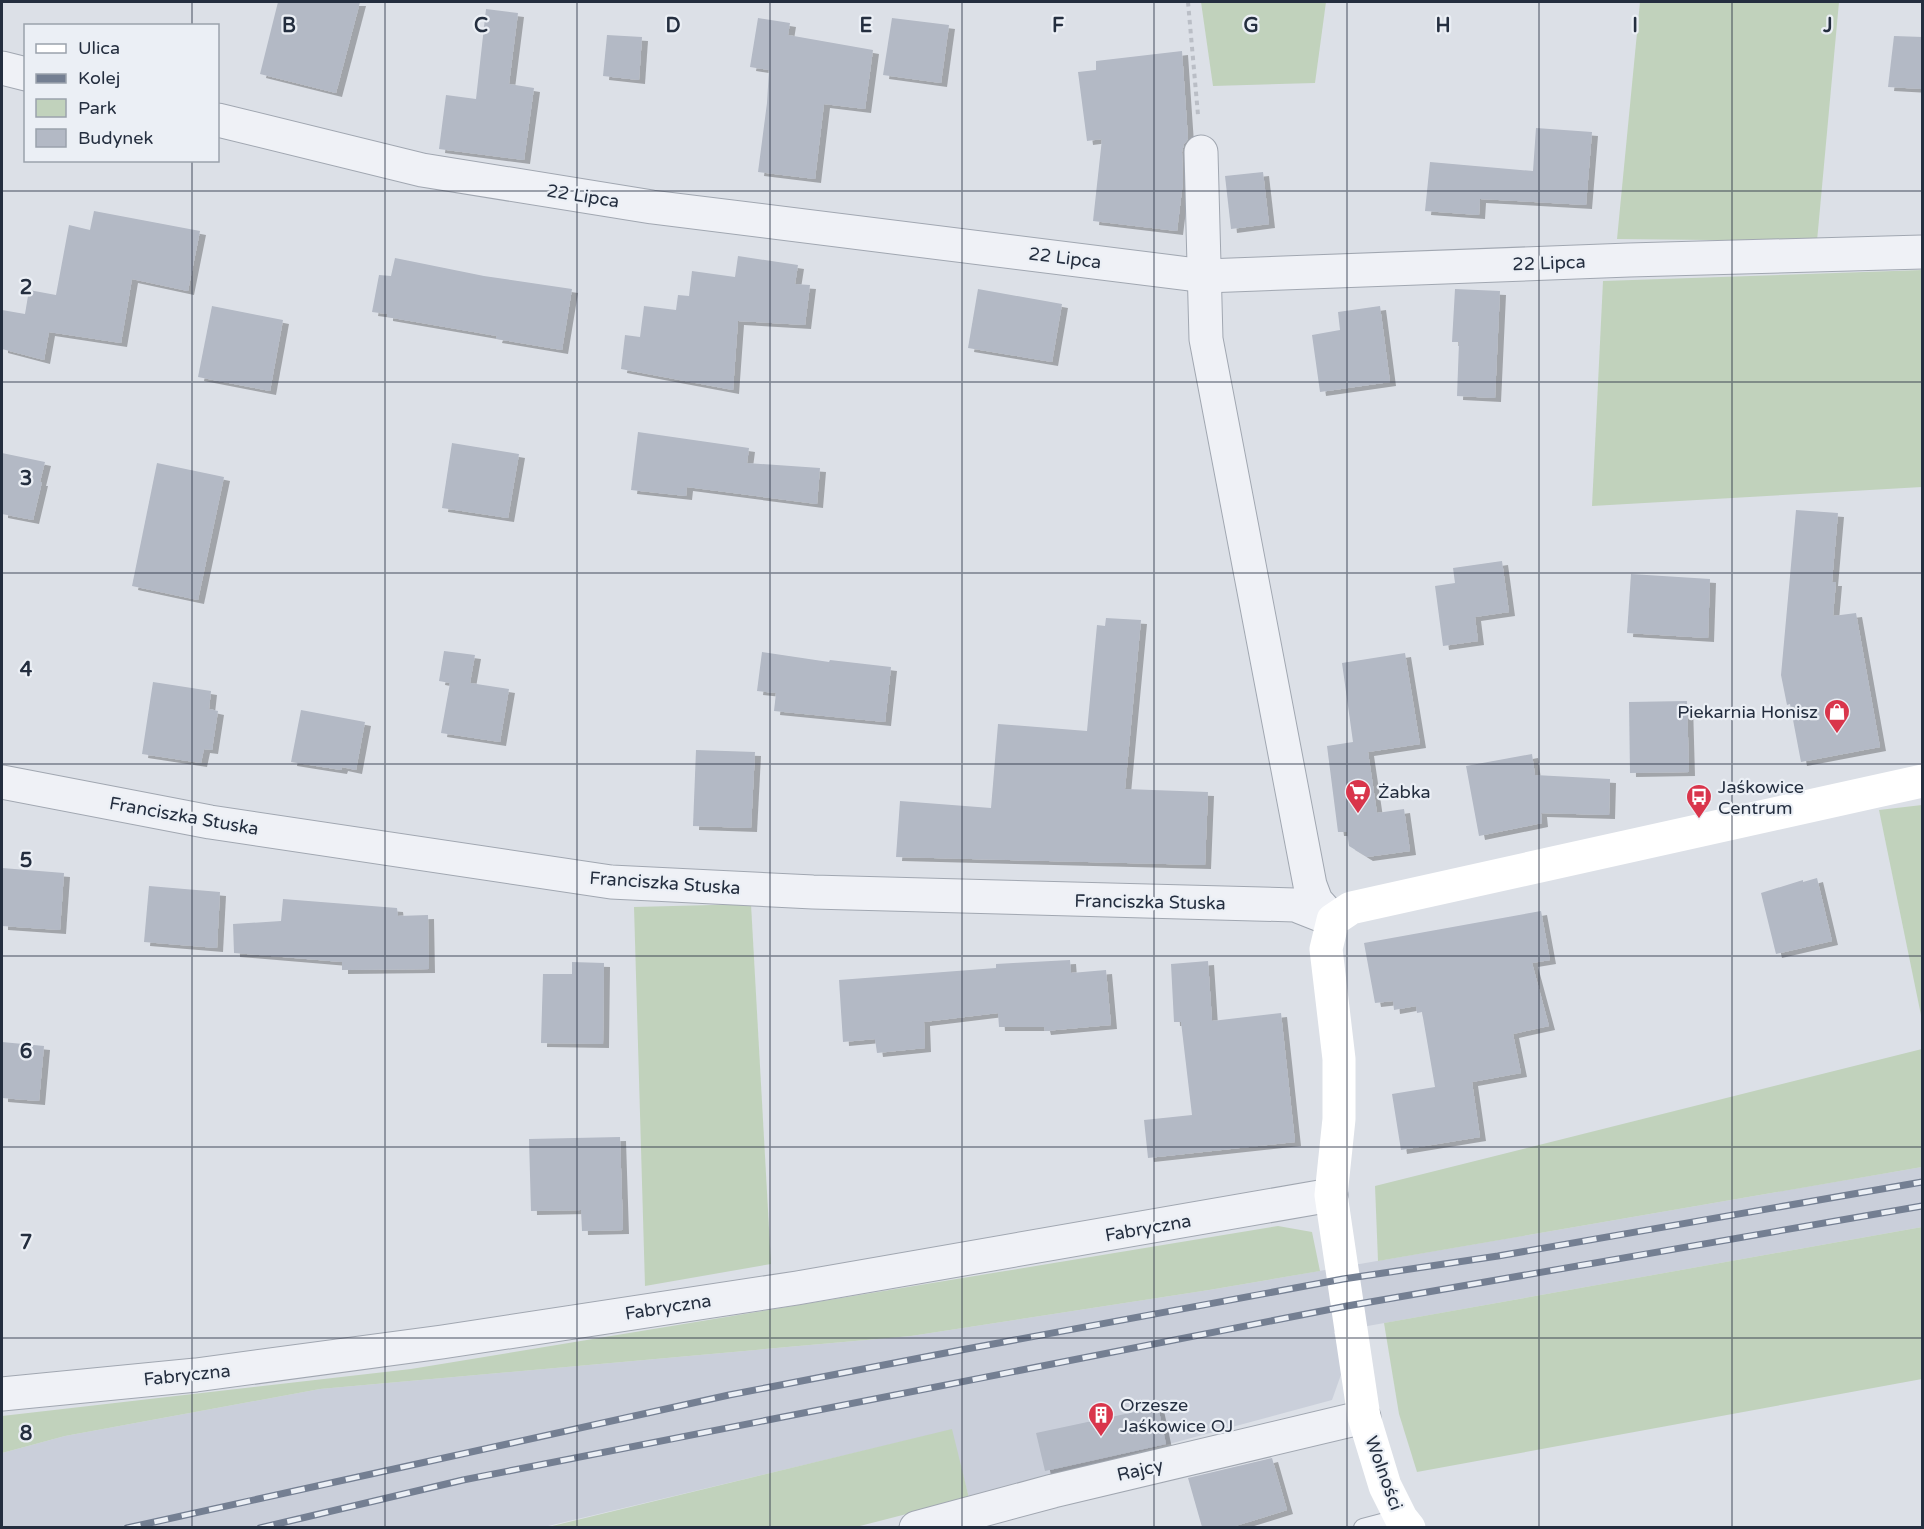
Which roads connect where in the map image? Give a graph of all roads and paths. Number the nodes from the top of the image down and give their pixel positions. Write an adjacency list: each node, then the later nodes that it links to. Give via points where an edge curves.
1 (1188, 2): 5 (path)
2 (2, 68): 3 (street)
3 (24, 74)
4 (219, 120): 7 (street, 22 Lipca, via 422,170 640,205)
5 (1201, 152): 7 (street)
6 (1923, 252): 7 (street, 22 Lipca)
7 (1205, 276): 10 (street, via 1206,339 1310,885 1316,901)
8 (1923, 781): 10 (street, via 1351,908)
9 (2, 782): 10 (street, Franciszka Stuska, via 210,822 612,882 1295,905)
10 (1333, 920): 11 (street, Wolności, via 1326,949 1339,1059 1339,1119)
11 (1331, 1196): 12 (street, Fabryczna, via 797,1288 453,1340 196,1375); 13 (street, Wolności)
12 (2, 1394)
13 (1365, 1417): 14 (street, Wolności, via 1385,1486); 15 (street, Rajcy)
14 (1405, 1522): 16 (lane)
15 (916, 1527)
16 (1363, 1527)

